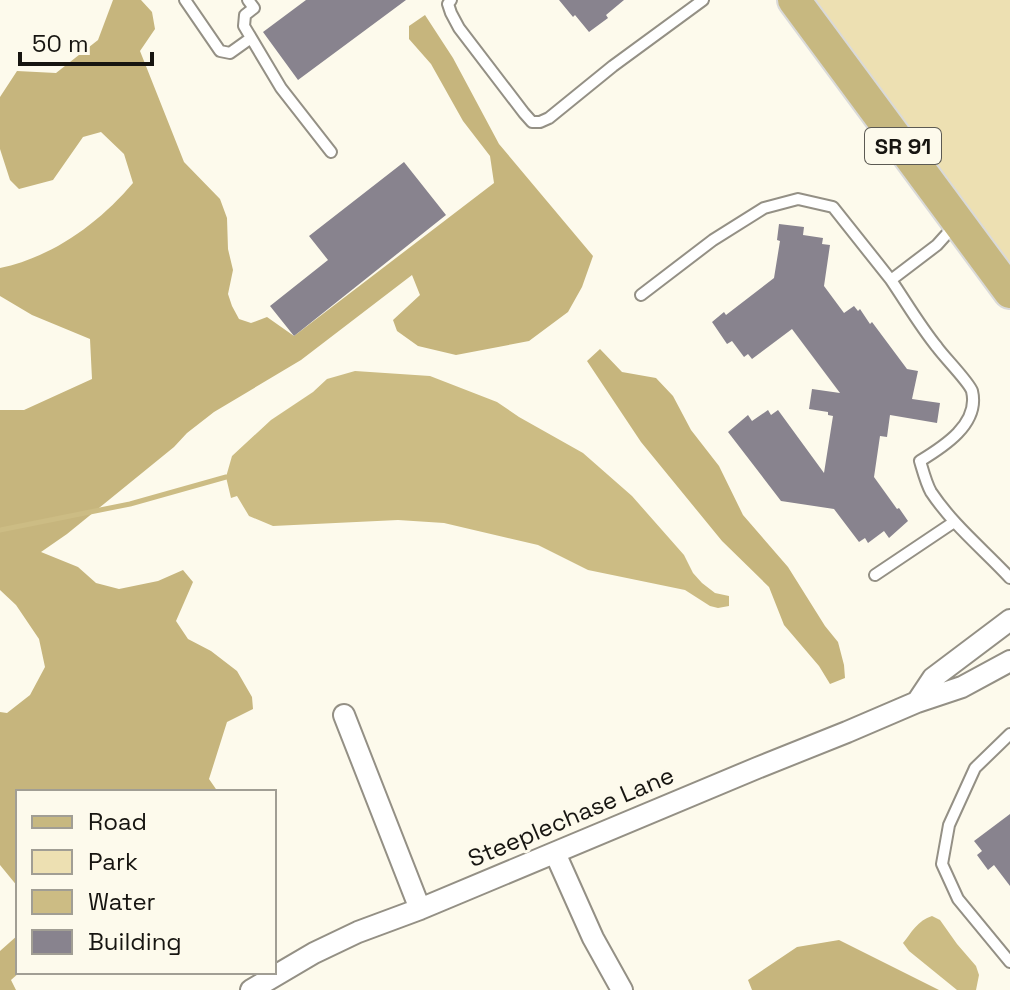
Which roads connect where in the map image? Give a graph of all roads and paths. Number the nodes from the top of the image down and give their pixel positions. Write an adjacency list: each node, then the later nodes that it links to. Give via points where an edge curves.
1 (185, 0): 6 (lane, via 220,51 230,53)
2 (248, 0): 6 (lane, via 254,8 245,15 244,26)
3 (451, 0): 4 (lane, via 459,28 524,113 540,122)
4 (703, 0)
5 (794, 0): 8 (main road, SR 91)
6 (251, 38): 7 (lane, via 281,88)
7 (331, 152)
8 (956, 235): 9 (lane); 10 (main road, SR 91)
9 (891, 280): 11 (lane, via 833,207 798,199 764,208); 12 (lane, via 972,389 973,409 962,428 920,461 929,489)
10 (1010, 292)
11 (641, 295)
12 (954, 522): 13 (lane); 14 (lane)
13 (875, 575)
14 (1010, 578)
15 (1010, 620): 17 (street, Steeplechase Lane, via 933,678)
16 (1010, 661): 17 (street, Steeplechase Lane, via 962,687)
17 (917, 702): 20 (street, Steeplechase Lane)
18 (344, 715): 21 (street)
19 (1010, 734): 22 (lane, via 975,768 949,825 942,864 958,899)
20 (555, 853): 21 (street, Steeplechase Lane); 24 (street)
21 (420, 909): 23 (street, Steeplechase Lane, via 314,953)
22 (1010, 962)
23 (251, 990)
24 (622, 990)

